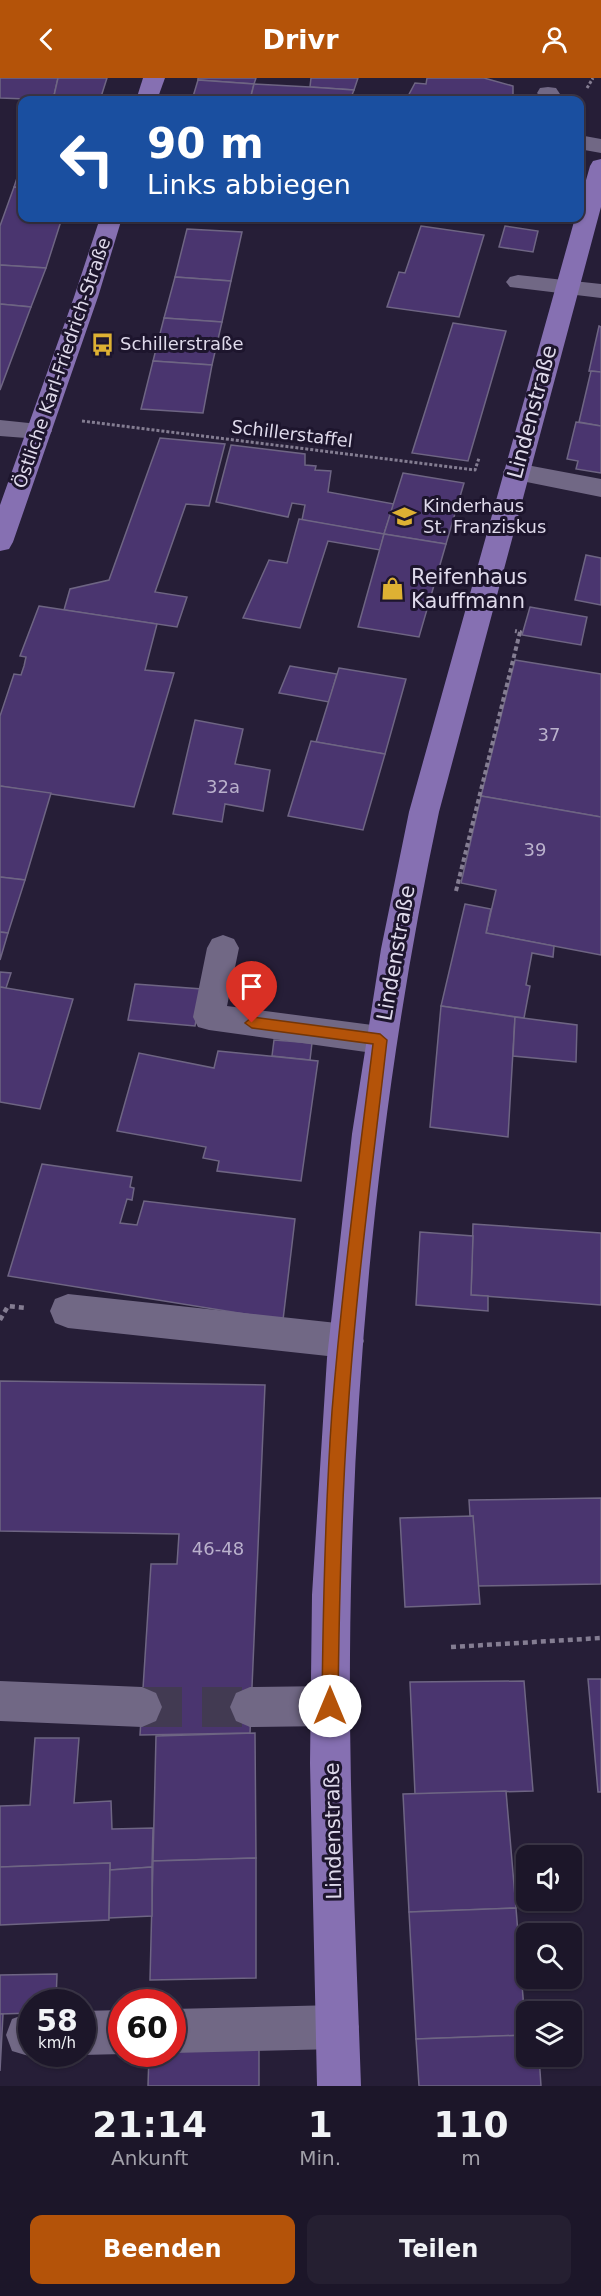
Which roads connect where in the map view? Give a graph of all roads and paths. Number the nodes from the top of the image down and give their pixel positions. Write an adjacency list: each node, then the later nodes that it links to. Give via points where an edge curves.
1 (154, 78): 2 (main road)
2 (148, 96)
3 (584, 143): 4 (street)
4 (601, 146)
5 (601, 166): 8 (main road, Lindenstraße)
6 (110, 222): 12 (main road, Östliche Karl-Friedrich-Straße)
7 (518, 282): 8 (street)
8 (567, 286): 9 (street); 14 (main road, Lindenstraße)
9 (601, 291)
10 (105, 424): 13 (path, Schillerstaffel)
11 (0, 428): 12 (street)
12 (39, 431): 16 (main road, Östliche Karl-Friedrich-Straße)
13 (475, 470)
14 (516, 472): 15 (street); 20 (main road, Lindenstraße, via 424,812)
15 (601, 488)
16 (0, 543)
17 (515, 653): 18 (path)
18 (456, 891)
19 (223, 948): 20 (street, via 209,1017)
20 (380, 1040): 24 (main road, Lindenstraße)
21 (9, 1306): 23 (path)
22 (68, 1311): 24 (street)
23 (0, 1320)
24 (345, 1341): 28 (main road, Lindenstraße, via 336,1469)
25 (601, 1638): 26 (path)
26 (452, 1647)
27 (0, 1701): 29 (street)
28 (330, 1706): 30 (street); 31 (main road, Lindenstraße)
29 (142, 1707)
30 (250, 1707)
31 (338, 2027): 32 (street); 33 (main road, Lindenstraße)
32 (186, 2031)
33 (339, 2086)

